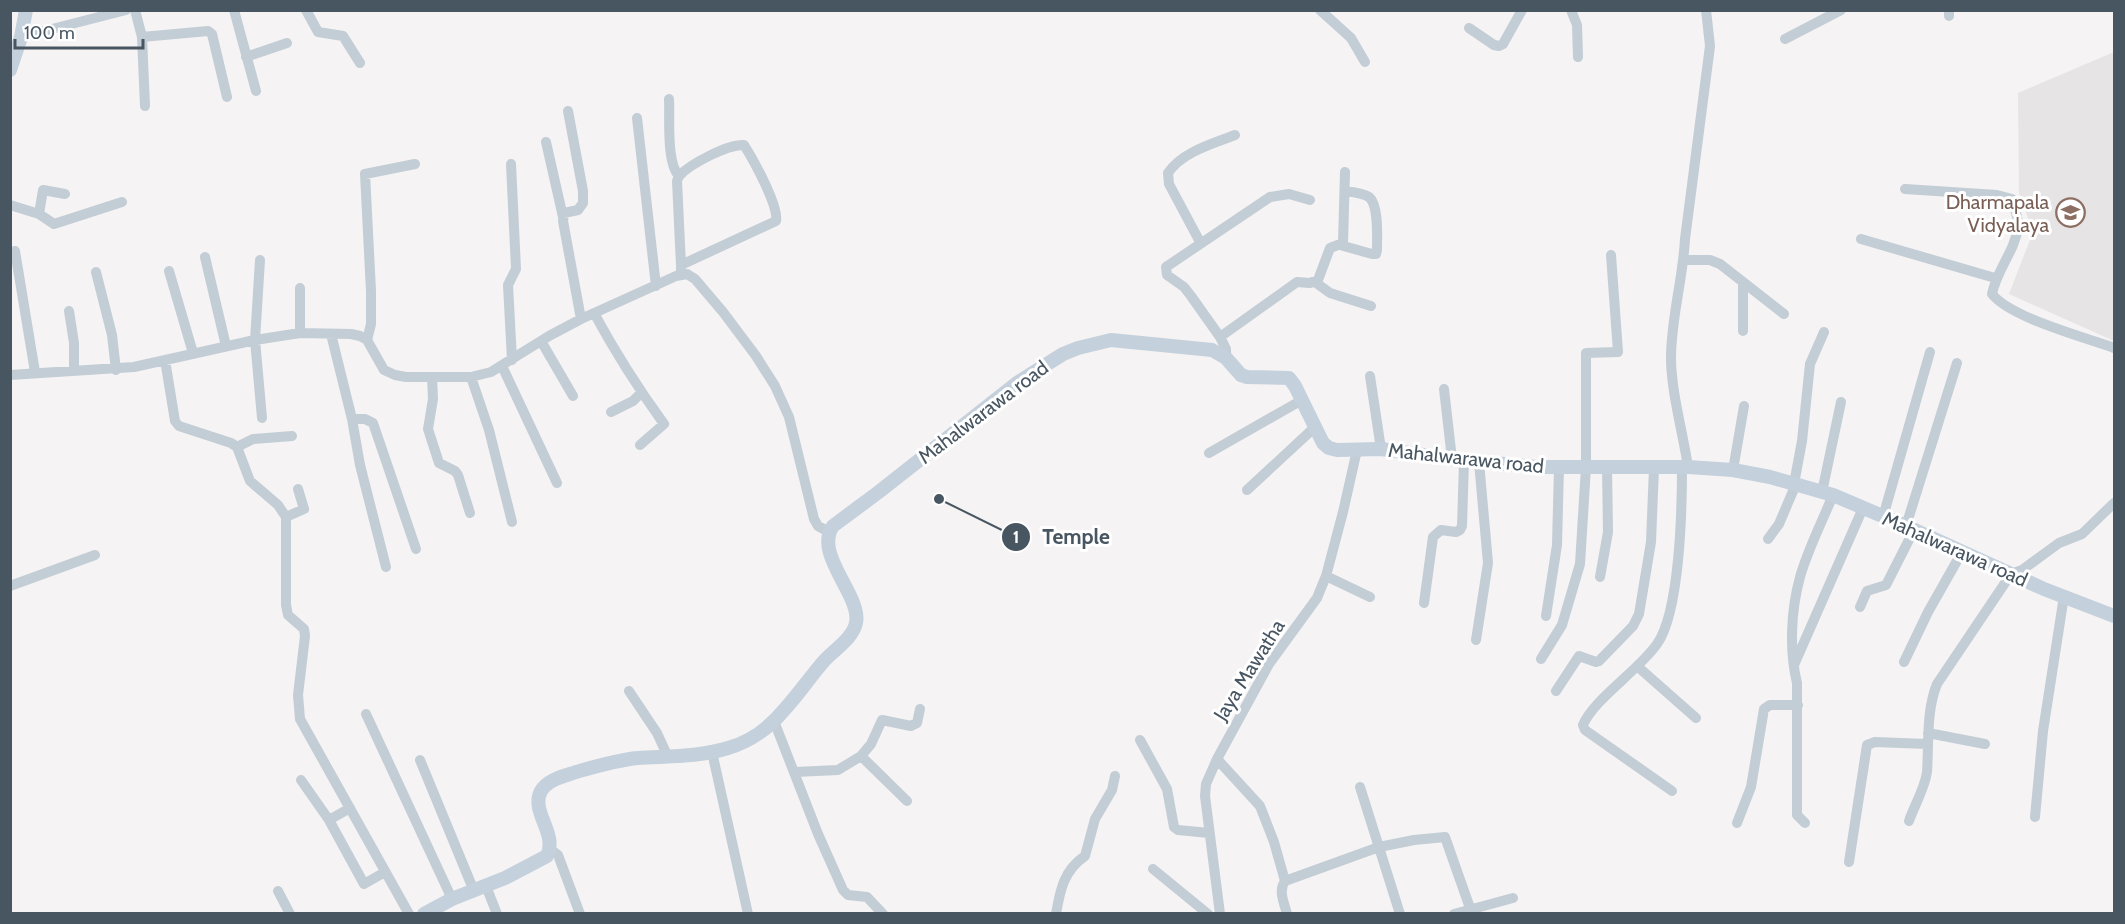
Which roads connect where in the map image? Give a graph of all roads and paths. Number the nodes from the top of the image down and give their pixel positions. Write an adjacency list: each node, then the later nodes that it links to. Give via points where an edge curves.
1 (26, 10): 12 (street)
2 (126, 10): 12 (street)
3 (135, 10): 13 (street)
4 (234, 10): 16 (street)
5 (306, 10): 19 (street, via 318,32 343,36)
6 (1320, 10): 18 (street, via 1352,39)
7 (1522, 10): 11 (street, via 1499,46)
8 (1571, 10): 17 (street, via 1577,25)
9 (1706, 10): 48 (street, via 1710,46)
10 (1841, 10): 14 (street)
11 (1469, 28)
12 (21, 37): 20 (street)
13 (142, 37): 22 (street, via 208,31 212,34); 24 (street)
14 (1785, 39)
15 (287, 44): 16 (street)
16 (246, 57): 21 (street)
17 (1578, 57)
18 (1365, 62)
19 (360, 63)
20 (10, 70)
21 (256, 92)
22 (227, 97)
23 (669, 99): 32 (street, via 671,153 673,168)
24 (145, 106)
25 (568, 111): 40 (street, via 583,203)
26 (637, 118): 55 (street)
27 (1234, 135): 42 (street, via 1193,152 1168,173 1169,184)
28 (546, 142): 40 (street)
29 (415, 164): 68 (street, via 365,174 371,291)
30 (511, 164): 76 (street, via 516,269 508,285)
31 (1345, 172): 34 (street)
32 (679, 176): 49 (street); 49 (street, via 712,155 744,145 777,217)
33 (1905, 189): 52 (street, via 2012,199 2019,226)
34 (1345, 191): 43 (street, via 1344,240); 43 (street, via 1371,198 1375,206 1377,250 1372,254)
35 (65, 194): 39 (street, via 43,190)
36 (1310, 200): 42 (street, via 1289,194 1270,197)
37 (122, 202): 39 (street, via 54,224)
38 (10, 205): 39 (street)
39 (39, 214)
40 (563, 217): 61 (street)
41 (1861, 239): 52 (street)
42 (1200, 242): 66 (street, via 1169,263 1166,271 1184,287)
43 (1340, 245): 53 (street, via 1330,248)
44 (15, 251): 81 (street)
45 (1611, 255): 105 (street, via 1618,352 1587,353)
46 (205, 257): 70 (street)
47 (260, 260): 67 (street)
48 (1684, 260): 54 (street, via 1715,262); 107 (street, via 1671,361)
49 (681, 269): 55 (street); 122 (street, via 695,279 723,312 774,386 789,417 814,519)
50 (169, 271): 73 (street)
51 (96, 272): 80 (street, via 112,335)
52 (1995, 278): 71 (street, via 1992,294 1999,303)
53 (1315, 282): 57 (street, via 1330,293); 66 (street, via 1298,282)
54 (1743, 282): 60 (street); 62 (street)
55 (656, 286): 59 (street)
56 (300, 288): 64 (street)
57 (1371, 306)
58 (69, 311): 79 (street)
59 (594, 313): 61 (street); 87 (street)
60 (1784, 314)
61 (581, 319): 69 (street)
62 (1743, 331)
63 (1824, 332): 111 (street, via 1810,364)
64 (300, 333): 65 (street); 67 (street)
65 (331, 334): 68 (street, via 351,334); 94 (street)
66 (1220, 337): 74 (street)
67 (255, 340): 70 (street); 93 (street)
68 (367, 340): 85 (street, via 384,369 406,377)
69 (541, 341): 76 (street); 88 (street)
70 (226, 346): 73 (street)
71 (2115, 348)
72 (1930, 352): 119 (street)
73 (193, 353): 75 (street)
74 (1226, 358): 89 (street, Mahalwarawa road, via 1247,377 1289,378); 122 (street, Mahalwarawa road, via 1212,350 1128,341 1097,342 1063,354 1017,383)
75 (165, 360): 80 (street); 98 (street, via 179,426)
76 (512, 360): 78 (street)
77 (1957, 363): 121 (street)
78 (502, 366): 83 (street); 110 (street)
79 (74, 370): 80 (street); 81 (street)
80 (116, 370)
81 (35, 372): 82 (street)
82 (10, 375)
83 (471, 376): 85 (street); 120 (street)
84 (1370, 376): 99 (street)
85 (432, 377): 117 (street, via 429,436 439,463 458,475)
86 (1444, 389): 102 (street)
87 (641, 393): 92 (street); 97 (street, via 664,424)
88 (573, 396)
89 (1302, 400): 95 (street, Mahalwarawa road); 101 (street)
90 (1841, 402): 114 (street)
91 (1744, 406): 109 (street)
92 (611, 412)
93 (262, 418)
94 (352, 418): 124 (street, via 373,423); 127 (street)
95 (1315, 427): 100 (street, Mahalwarawa road, via 1329,448); 113 (street)
96 (292, 436): 98 (street, via 253,439)
97 (640, 445)
98 (237, 447): 118 (street, via 250,481)
99 (1381, 449): 100 (street, Mahalwarawa road); 102 (street, Mahalwarawa road)
100 (1357, 450): 129 (street, Jaya Mawatha)
101 (1209, 453)
102 (1458, 460): 103 (street, Mahalwarawa road); 134 (street, via 1462,526 1456,532 1441,530 1433,537)
103 (1479, 462): 104 (street, Mahalwarawa road); 138 (street, via 1488,563)
104 (1559, 467): 105 (street, Mahalwarawa road); 136 (street, via 1557,545)
105 (1586, 467): 106 (street, Mahalwarawa road); 139 (street, via 1580,564 1562,625)
106 (1607, 467): 108 (street, Mahalwarawa road); 130 (street, via 1608,532)
107 (1685, 467): 108 (street, Mahalwarawa road); 109 (street, Mahalwarawa road); 141 (street, via 1666,625 1658,643)
108 (1654, 468): 144 (street, via 1651,542 1639,614 1633,626 1599,661 1579,656)
109 (1733, 470): 111 (street, Mahalwarawa road)
110 (557, 483)
111 (1795, 484): 114 (street, Mahalwarawa road); 123 (street, via 1779,524)
112 (298, 489): 118 (street, via 304,509)
113 (1247, 490)
114 (1827, 494): 116 (street, Mahalwarawa road); 142 (street, via 1800,577 1791,634)
115 (2115, 503): 128 (street, via 2082,534 2059,543)
116 (1863, 508): 119 (street, Mahalwarawa road); 142 (street)
117 (470, 513)
118 (286, 517): 164 (street, via 286,605 288,615 304,629 305,636 298,695 300,719)
119 (1883, 517): 121 (street, Mahalwarawa road)
120 (512, 522)
121 (1910, 528): 125 (street, Mahalwarawa road); 135 (street, via 1886,585 1867,591)
122 (828, 532): 149 (street, via 828,547 854,607 856,623)
123 (1768, 539)
124 (416, 549)
125 (1962, 552): 128 (street, Mahalwarawa road); 140 (street)
126 (95, 555): 131 (street)
127 (386, 567)
128 (2011, 574): 132 (street, Mahalwarawa road); 150 (street, via 1937,684)
129 (1326, 576): 133 (street); 156 (street, Jaya Mawatha, via 1317,598 1269,664)
130 (1600, 577)
131 (10, 586)
132 (2064, 596): 137 (street, Mahalwarawa road); 165 (street, via 2043,731)
133 (1370, 597)
134 (1425, 603)
135 (1860, 607)
136 (1546, 616)
137 (2115, 616)
138 (1476, 640)
139 (1541, 659)
140 (1904, 662)
141 (1637, 666): 148 (street); 162 (street, via 1599,704 1583,728)
142 (1793, 667): 145 (street)
143 (629, 691): 155 (street)
144 (1556, 691)
145 (1798, 705): 168 (street, via 1770,705 1764,709 1751,787); 169 (street, via 1797,815)
146 (920, 709): 154 (street, via 915,725 882,720)
147 (366, 714): 179 (street)
148 (1696, 718)
149 (774, 721): 153 (street, via 743,742); 158 (street)
150 (1928, 739): 152 (street); 167 (street, via 1927,775); 173 (street, via 1867,745)
151 (1140, 740): 170 (street, via 1167,789 1173,827)
152 (1985, 744)
153 (712, 752): 155 (street); 187 (street)
154 (861, 756): 158 (street, via 838,770); 163 (street)
155 (668, 757): 172 (street, via 598,765 544,786 539,802)
156 (1217, 759): 170 (street, Jaya Mawatha, via 1204,791); 176 (street, via 1260,806)
157 (420, 760): 177 (street)
158 (795, 772): 188 (street, via 843,890 848,895 867,897)
159 (1115, 776): 189 (street, via 1112,790 1095,819 1085,856 1070,867)
160 (302, 780): 166 (street)
161 (1360, 786): 171 (street)
162 (1672, 791)
163 (907, 801)
164 (350, 808): 166 (street); 175 (street)
165 (2035, 816)
166 (328, 820): 175 (street, via 363,884)
167 (1908, 821)
168 (1737, 823)
169 (1805, 823)
170 (1209, 833): 191 (street, Jaya Mawatha)
171 (1379, 847): 176 (street); 181 (street, via 1445,837); 193 (street)
172 (550, 849): 177 (street, via 542,860); 186 (street, via 558,855)
173 (1849, 862)
174 (1153, 869): 190 (street)
175 (385, 872): 183 (street)
176 (1285, 880): 192 (street, via 1281,893)
177 (480, 888): 179 (street); 185 (street)
178 (278, 891): 182 (street)
179 (452, 898): 184 (street)
180 (1513, 898): 181 (street)
181 (1470, 908): 194 (street)
182 (290, 914)
183 (408, 914)
184 (423, 914)
185 (497, 914)
186 (580, 914)
187 (748, 914)
188 (883, 914)
189 (1056, 914)
190 (1208, 914)
191 (1220, 914)
192 (1287, 914)
193 (1400, 914)
194 (1454, 914)

